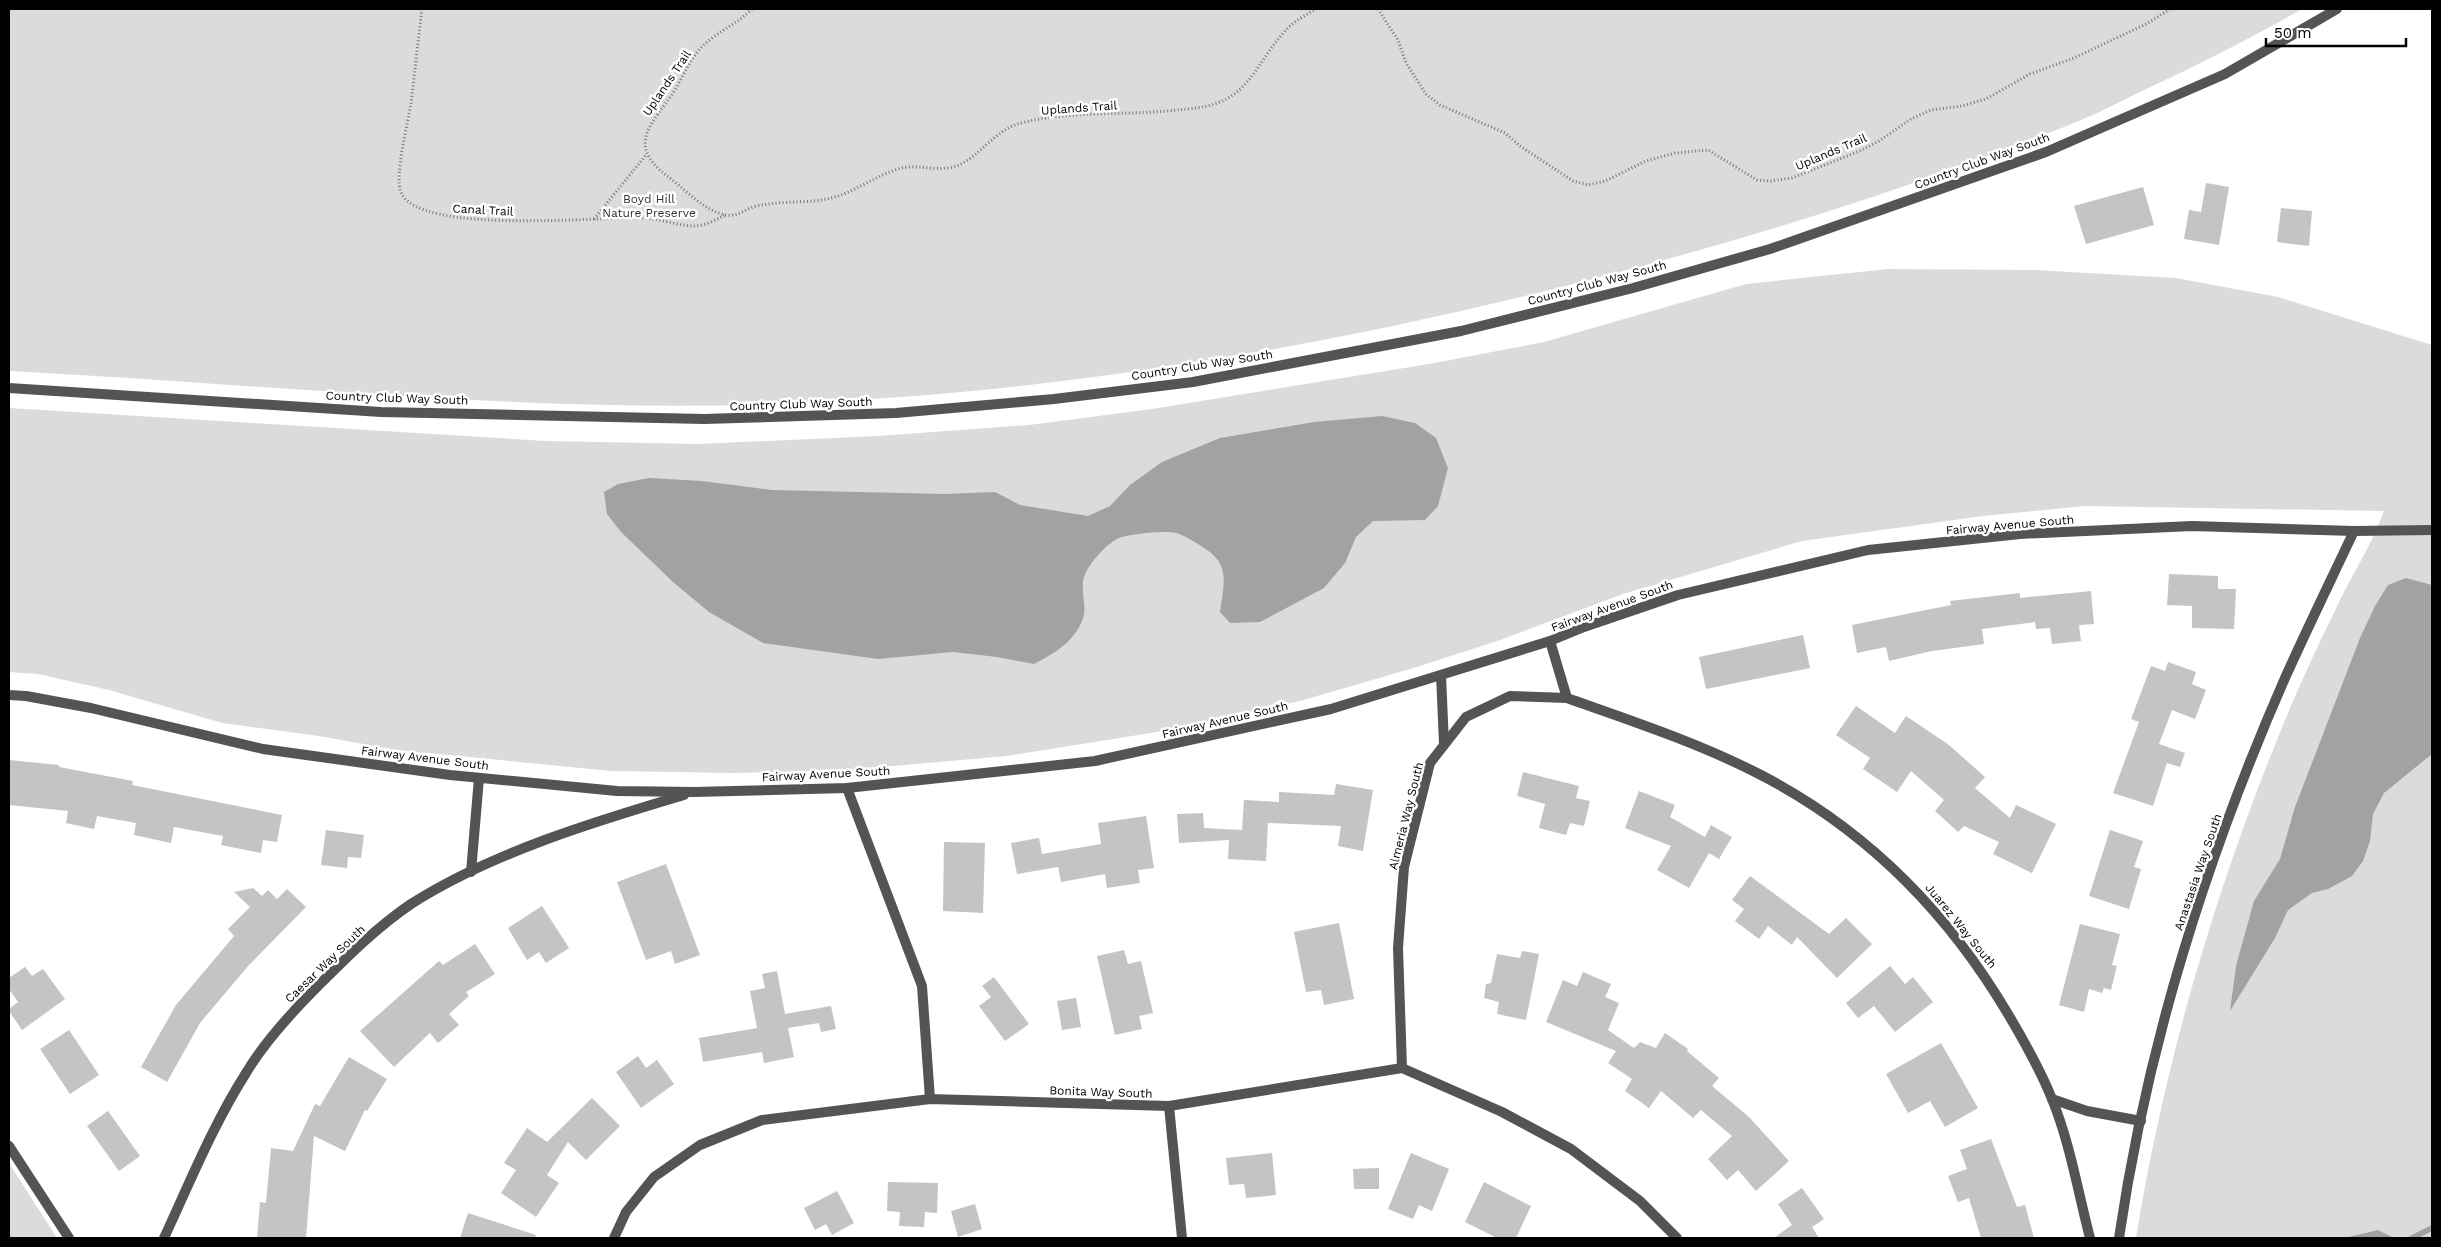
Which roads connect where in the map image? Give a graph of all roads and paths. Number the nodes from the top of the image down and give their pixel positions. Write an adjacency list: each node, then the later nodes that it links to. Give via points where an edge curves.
1 (422, 9): 9 (path, Canal Trail, via 399,172 400,192 412,206 448,218)
2 (752, 9): 7 (path, Uplands Trail, via 706,43 687,66 645,135)
3 (1316, 9): 8 (path, Uplands Trail, via 1285,31 1248,83 1215,104 1153,113 1066,115 1017,123 958,166 904,168 828,200 774,203 754,206 739,215)
4 (1378, 9): 5 (path, Uplands Trail, via 1398,40 1415,80 1426,94 1440,105 1505,133 1573,181 1588,185 1612,178 1646,161 1675,153 1708,150 1757,180 1792,178 1879,141 1911,118 1931,110 1986,99 2030,74 2074,58)
5 (2170, 9)
6 (2337, 9): 10 (street, Country Club Way South, via 2225,74 2046,152 1770,249 1462,331 1193,382 906,412 704,420 381,412)
7 (646, 155): 8 (path, via 659,170 699,201); 9 (path)
8 (726, 215): 9 (path, Canal Trail, via 695,226 646,218)
9 (594, 220)
10 (9, 388)
11 (2432, 530): 12 (street, Fairway Avenue South)
12 (2354, 531): 13 (street, Fairway Avenue South, via 2183,526 2020,534 1868,550 1678,595); 26 (street, Anastasia Way South, via 2285,678 2241,786 2176,979)
13 (1550, 641): 14 (street, Fairway Avenue South); 16 (street)
14 (1441, 675): 17 (street); 19 (street, Fairway Avenue South, via 1332,709 1095,762)
15 (9, 696): 18 (street, Fairway Avenue South, via 91,708 263,749)
16 (1567, 698): 17 (street, Almeria Way South, via 1510,696 1466,717); 24 (street, Juarez Way South, via 1692,743 1760,775 1820,809 1884,858 1931,905 1982,970 2029,1050)
17 (1444, 744): 22 (street, Almeria Way South, via 1430,763 1404,867 1398,948)
18 (479, 778): 20 (street, Fairway Avenue South, via 617,791); 21 (street)
19 (847, 788): 20 (street, Fairway Avenue South); 23 (street, via 922,986)
20 (694, 792): 21 (street, Caesar Way South, via 603,819 524,848)
21 (472, 872): 29 (street, Caesar Way South, via 411,904 354,950 294,1010 246,1071 213,1130)
22 (1402, 1068): 25 (street); 32 (street, via 1502,1112 1571,1149 1640,1200)
23 (930, 1099): 25 (street, Bonita Way South); 30 (street, Bonita Way South, via 762,1120 700,1145 654,1177 626,1212)
24 (2052, 1100): 26 (street, via 2087,1111); 33 (street, Juarez Way South, via 2063,1130)
25 (1169, 1106): 31 (street, Bonita Way South)
26 (2141, 1121): 34 (street, Anastasia Way South)
27 (9, 1146): 28 (street)
28 (69, 1238)
29 (164, 1238)
30 (614, 1238)
31 (1182, 1238)
32 (1677, 1238)
33 (2090, 1238)
34 (2118, 1238)

